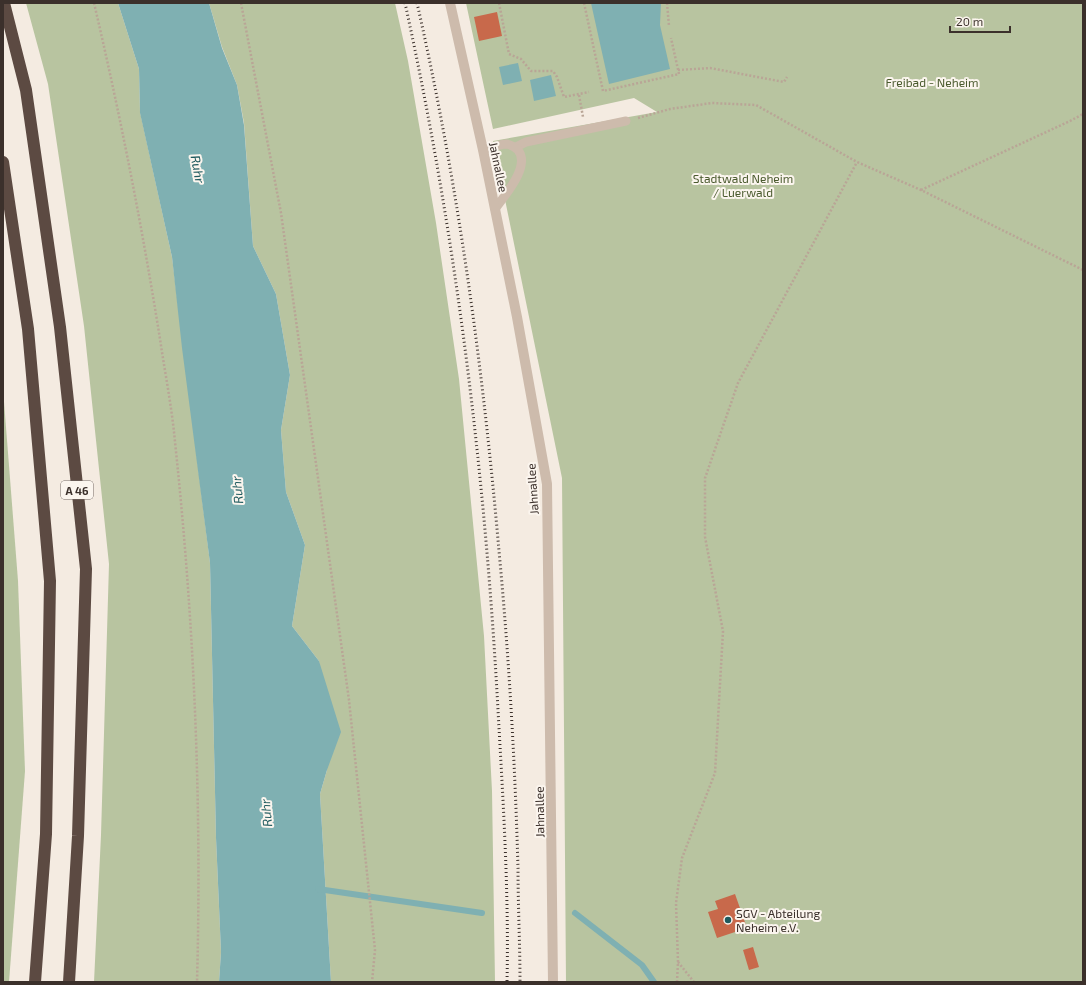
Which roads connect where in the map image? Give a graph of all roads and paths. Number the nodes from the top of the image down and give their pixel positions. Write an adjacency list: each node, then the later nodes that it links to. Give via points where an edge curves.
1 (4, 3): 26 (highway, A 46, via 26,90 60,327 86,569 78,836)
2 (94, 3): 27 (path, via 123,131 148,264 175,440 192,634 199,825)
3 (241, 3): 28 (path, via 282,213 348,692 375,950)
4 (450, 3): 18 (street, Jahnallee)
5 (499, 3): 13 (path, via 509,54 521,59 531,71 553,70 564,97)
6 (584, 3): 10 (path, via 603,91 679,74)
7 (668, 3): 8 (path)
8 (669, 26)
9 (671, 38): 10 (path)
10 (678, 70): 11 (path, via 710,68 784,82)
11 (787, 77)
12 (589, 92): 13 (path)
13 (579, 95): 16 (path)
14 (1083, 114): 21 (path)
15 (626, 121): 16 (lane); 20 (path, via 670,109 712,103 756,105)
16 (585, 129): 17 (lane, via 526,142)
17 (516, 147): 18 (lane, via 507,144); 22 (lane, via 521,154 521,166 515,181)
18 (483, 150): 22 (street, Jahnallee)
19 (3, 162): 25 (highway, via 28,329 50,581 46,834)
20 (857, 162): 21 (path); 24 (path, via 738,383 705,478 706,537 723,631 715,773 682,858 676,903)
21 (921, 190): 23 (path)
22 (495, 209): 29 (street, Jahnallee, via 547,484)
23 (1083, 270)
24 (678, 962): 30 (path); 31 (path)
25 (35, 982)
26 (68, 982)
27 (197, 982)
28 (372, 982)
29 (553, 982)
30 (676, 982)
31 (694, 982)

